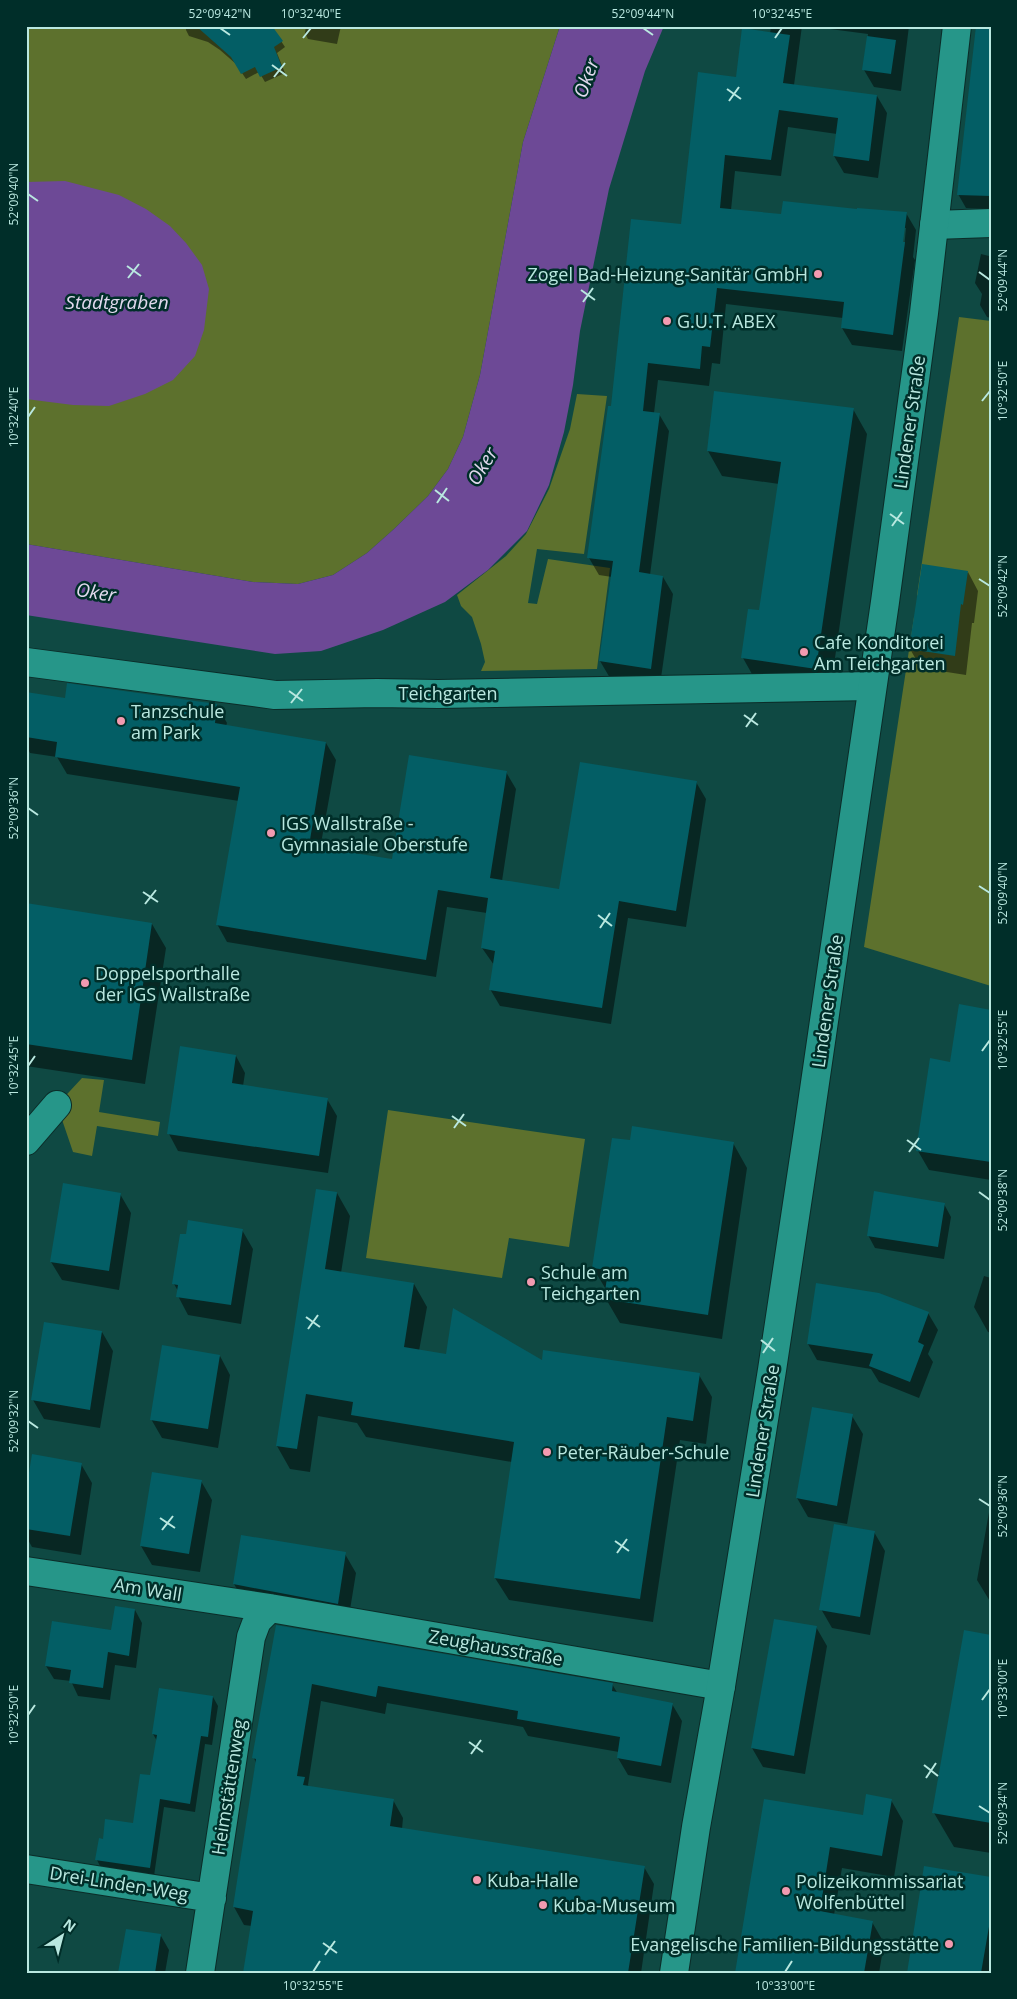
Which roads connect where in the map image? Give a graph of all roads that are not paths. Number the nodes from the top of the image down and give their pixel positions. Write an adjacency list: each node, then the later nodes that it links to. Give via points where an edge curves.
1 (957, 26): 3 (street, Lindener Straße)
2 (991, 223): 3 (street)
3 (934, 225): 5 (street, Lindener Straße)
4 (26, 662): 5 (street, Teichgarten, via 275,695)
5 (872, 686): 10 (street, Lindener Straße, via 808,1134)
6 (57, 1105): 7 (street)
7 (26, 1141)
8 (26, 1571): 9 (street, Am Wall)
9 (270, 1608): 10 (street, Zeughausstraße); 12 (street, Heimstättenweg, via 257,1621 251,1637)
10 (721, 1686): 14 (street, Lindener Straße)
11 (26, 1869): 12 (street, Drei-Linden-Weg)
12 (212, 1898): 13 (street, Heimstättenweg)
13 (200, 1973)
14 (674, 1973)

